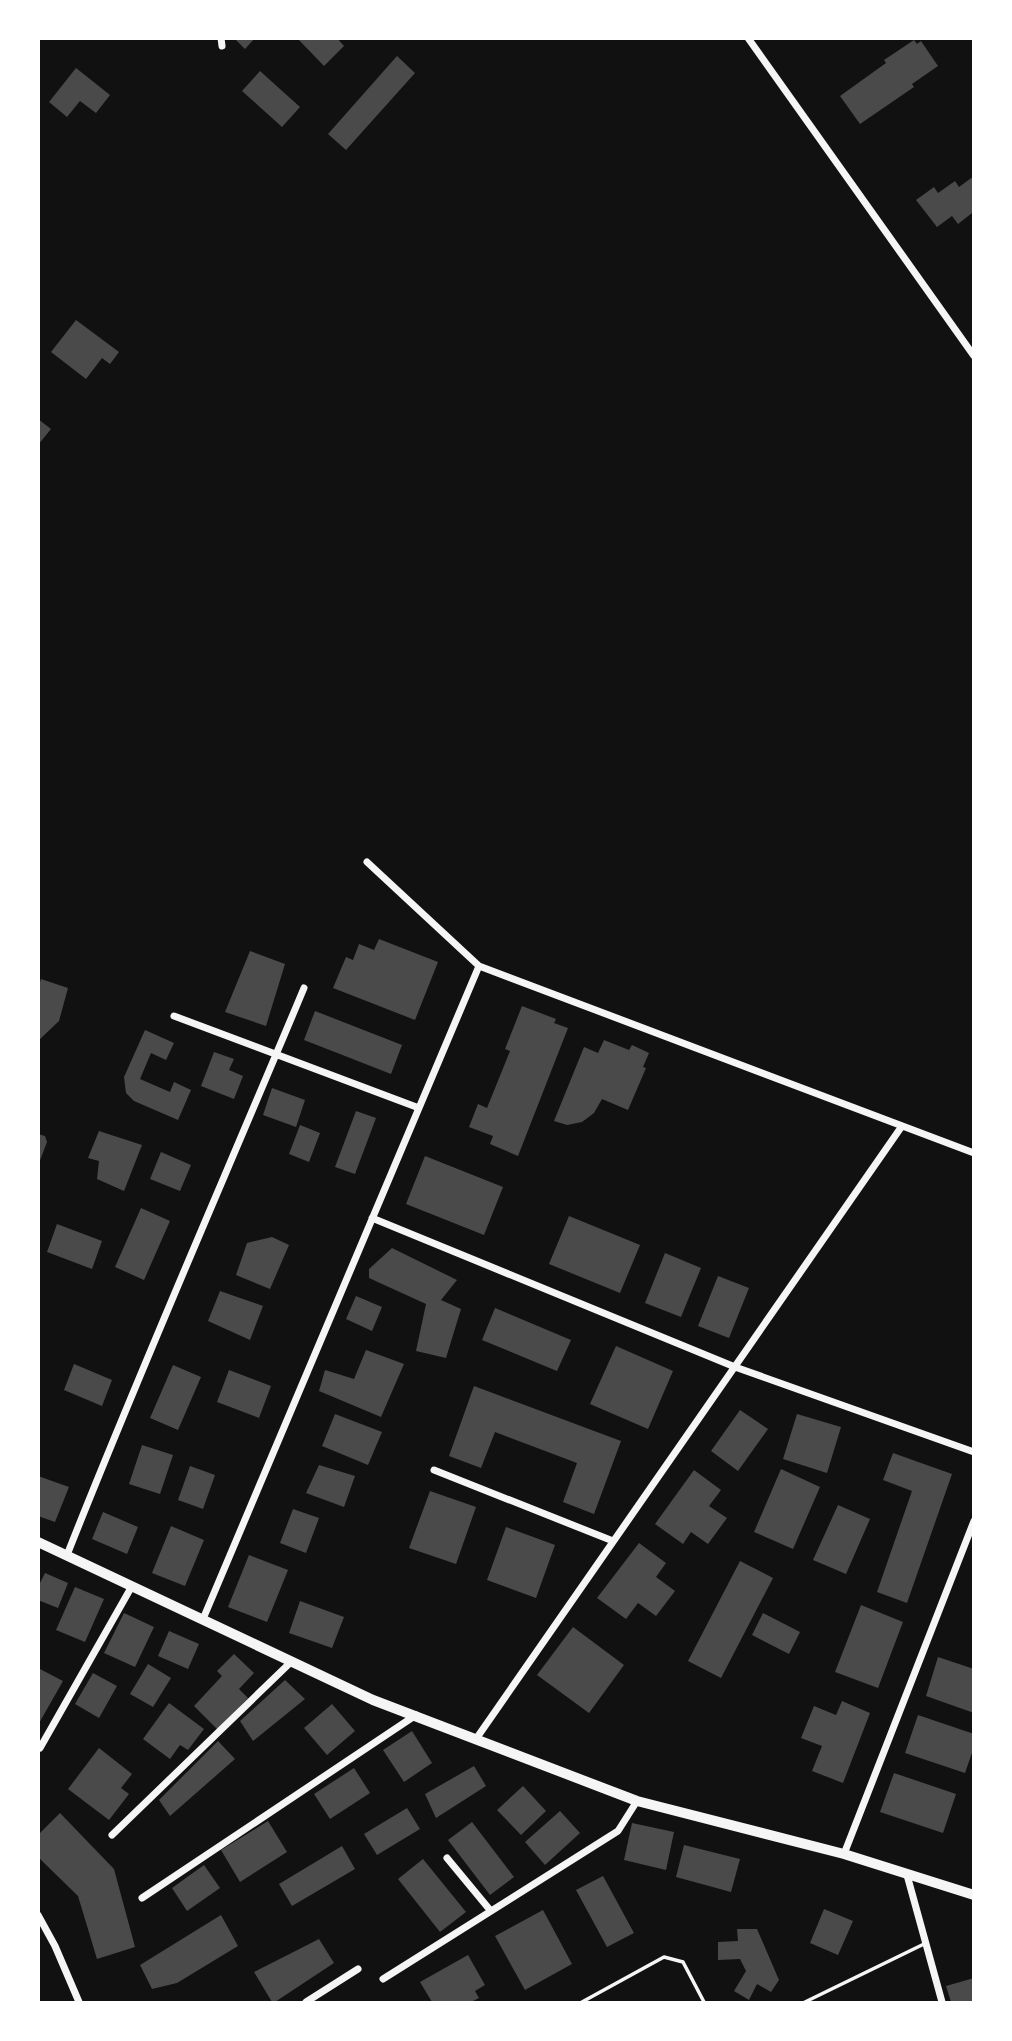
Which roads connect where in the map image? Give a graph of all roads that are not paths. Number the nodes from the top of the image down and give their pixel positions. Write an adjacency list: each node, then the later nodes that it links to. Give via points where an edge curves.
1 (748, 38): 2 (street)
2 (974, 356)
3 (367, 862): 4 (street)
4 (479, 966): 8 (street); 9 (street)
5 (304, 988): 7 (street)
6 (174, 1016): 7 (street)
7 (276, 1055): 8 (street); 18 (street)
8 (419, 1108): 11 (street)
9 (902, 1126): 10 (street); 12 (street)
10 (974, 1153)
11 (372, 1218): 12 (street); 20 (street)
12 (735, 1367): 13 (street); 16 (street)
13 (974, 1451)
14 (434, 1470): 16 (street)
15 (974, 1521): 27 (street)
16 (613, 1541): 23 (street)
17 (38, 1542): 18 (street)
18 (67, 1555): 19 (street)
19 (132, 1586): 20 (street); 24 (street)
20 (203, 1619): 21 (street)
21 (292, 1661): 22 (street); 26 (street)
22 (416, 1715): 23 (street); 31 (street)
23 (476, 1739): 25 (street)
24 (40, 1748)
25 (638, 1801): 27 (street); 32 (street, via 618,1831)
26 (112, 1835)
27 (844, 1854): 29 (street)
28 (447, 1858): 32 (street)
29 (907, 1875): 30 (street); 34 (street)
30 (974, 1895)
31 (142, 1898)
32 (490, 1910): 36 (street)
33 (38, 1915): 37 (street)
34 (926, 1944): 41 (lane); 42 (street)
35 (358, 1969): 38 (street)
36 (383, 1979)
37 (79, 2003)
38 (306, 2003)
39 (582, 2003): 40 (lane, via 664,1957 683,1962)
40 (704, 2003)
41 (805, 2003)
42 (942, 2003)

